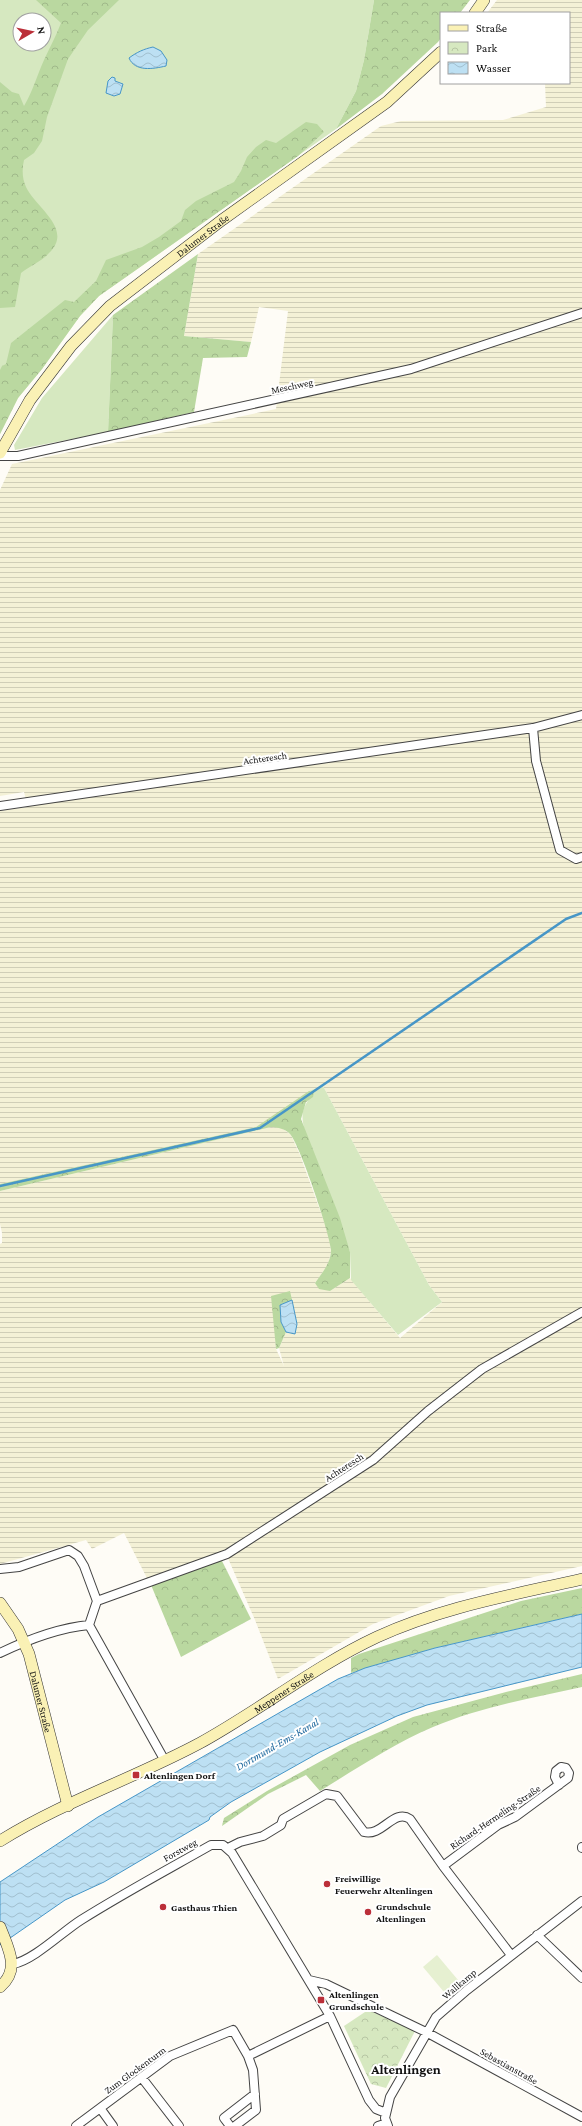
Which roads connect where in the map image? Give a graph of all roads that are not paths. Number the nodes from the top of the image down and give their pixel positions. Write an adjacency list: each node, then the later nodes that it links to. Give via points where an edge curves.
1 (484, 0): 2 (main road)
2 (475, 12)
3 (440, 53): 5 (main road, Dalumer Straße, via 387,102 222,220 110,306 72,346 30,400)
4 (582, 313): 5 (street, Meschweg, via 411,369 18,456)
5 (0, 454)
6 (582, 715): 7 (street, Achteresch)
7 (532, 728): 8 (street, Achteresch); 9 (street, via 536,761 560,850 576,859)
8 (0, 806)
9 (582, 857)
10 (582, 1312): 13 (street, Achteresch, via 482,1369 428,1411 373,1460 227,1554)
11 (0, 1569): 13 (street, via 19,1567 69,1550 78,1556 84,1566)
12 (582, 1579): 18 (main road, Meppener Straße, via 458,1608 377,1637 345,1653 200,1743)
13 (97, 1601): 15 (street)
14 (0, 1603): 16 (main road, Dalumer Straße)
15 (89, 1625): 16 (street, via 69,1628); 18 (street)
16 (24, 1642): 17 (street); 20 (main road, Dalumer Straße, via 38,1686)
17 (0, 1653)
18 (165, 1761): 20 (main road, Meppener Straße)
19 (559, 1785): 23 (street, Richard-Hermeling-Straße, via 516,1817 498,1825)
20 (68, 1806): 21 (main road, Meppener Straße)
21 (0, 1841)
22 (228, 1848): 23 (street, via 263,1836 281,1825 283,1819 326,1794 332,1794 337,1796 364,1832 375,1832 398,1816 406,1816); 28 (street, Forstweg, via 217,1843 211,1845 138,1885 68,1929 27,1960); 30 (street)
23 (443, 1866): 27 (street)
24 (582, 1900): 26 (street, Wallkamp)
25 (0, 1927): 28 (main road)
26 (538, 1935): 27 (street, Wallkamp); 29 (street)
27 (511, 1955): 33 (street, Wallkamp, via 436,2017)
28 (13, 1964): 31 (main road, via 9,1977)
29 (582, 1978)
30 (309, 1980): 32 (street); 33 (street, via 326,1984)
31 (0, 1987)
32 (330, 2016): 34 (street); 38 (street, via 369,2100 376,2109)
33 (426, 2032): 38 (street, Wallkamp, via 390,2097); 39 (street, Sebastianstraße)
34 (248, 2056): 35 (street, Zum Glockenturm, via 233,2030 170,2056); 36 (street, via 253,2070)
35 (142, 2078): 37 (street, Zum Glockenturm); 43 (street)
36 (255, 2094): 44 (street, via 224,2118); 45 (street, via 256,2110)
37 (100, 2108): 41 (street, Zum Glockenturm); 42 (street)
38 (386, 2113): 40 (street)
39 (582, 2117)
40 (387, 2124): 46 (street)
41 (76, 2126)
42 (113, 2126)
43 (180, 2126)
44 (230, 2126)
45 (235, 2126)
46 (378, 2126)

